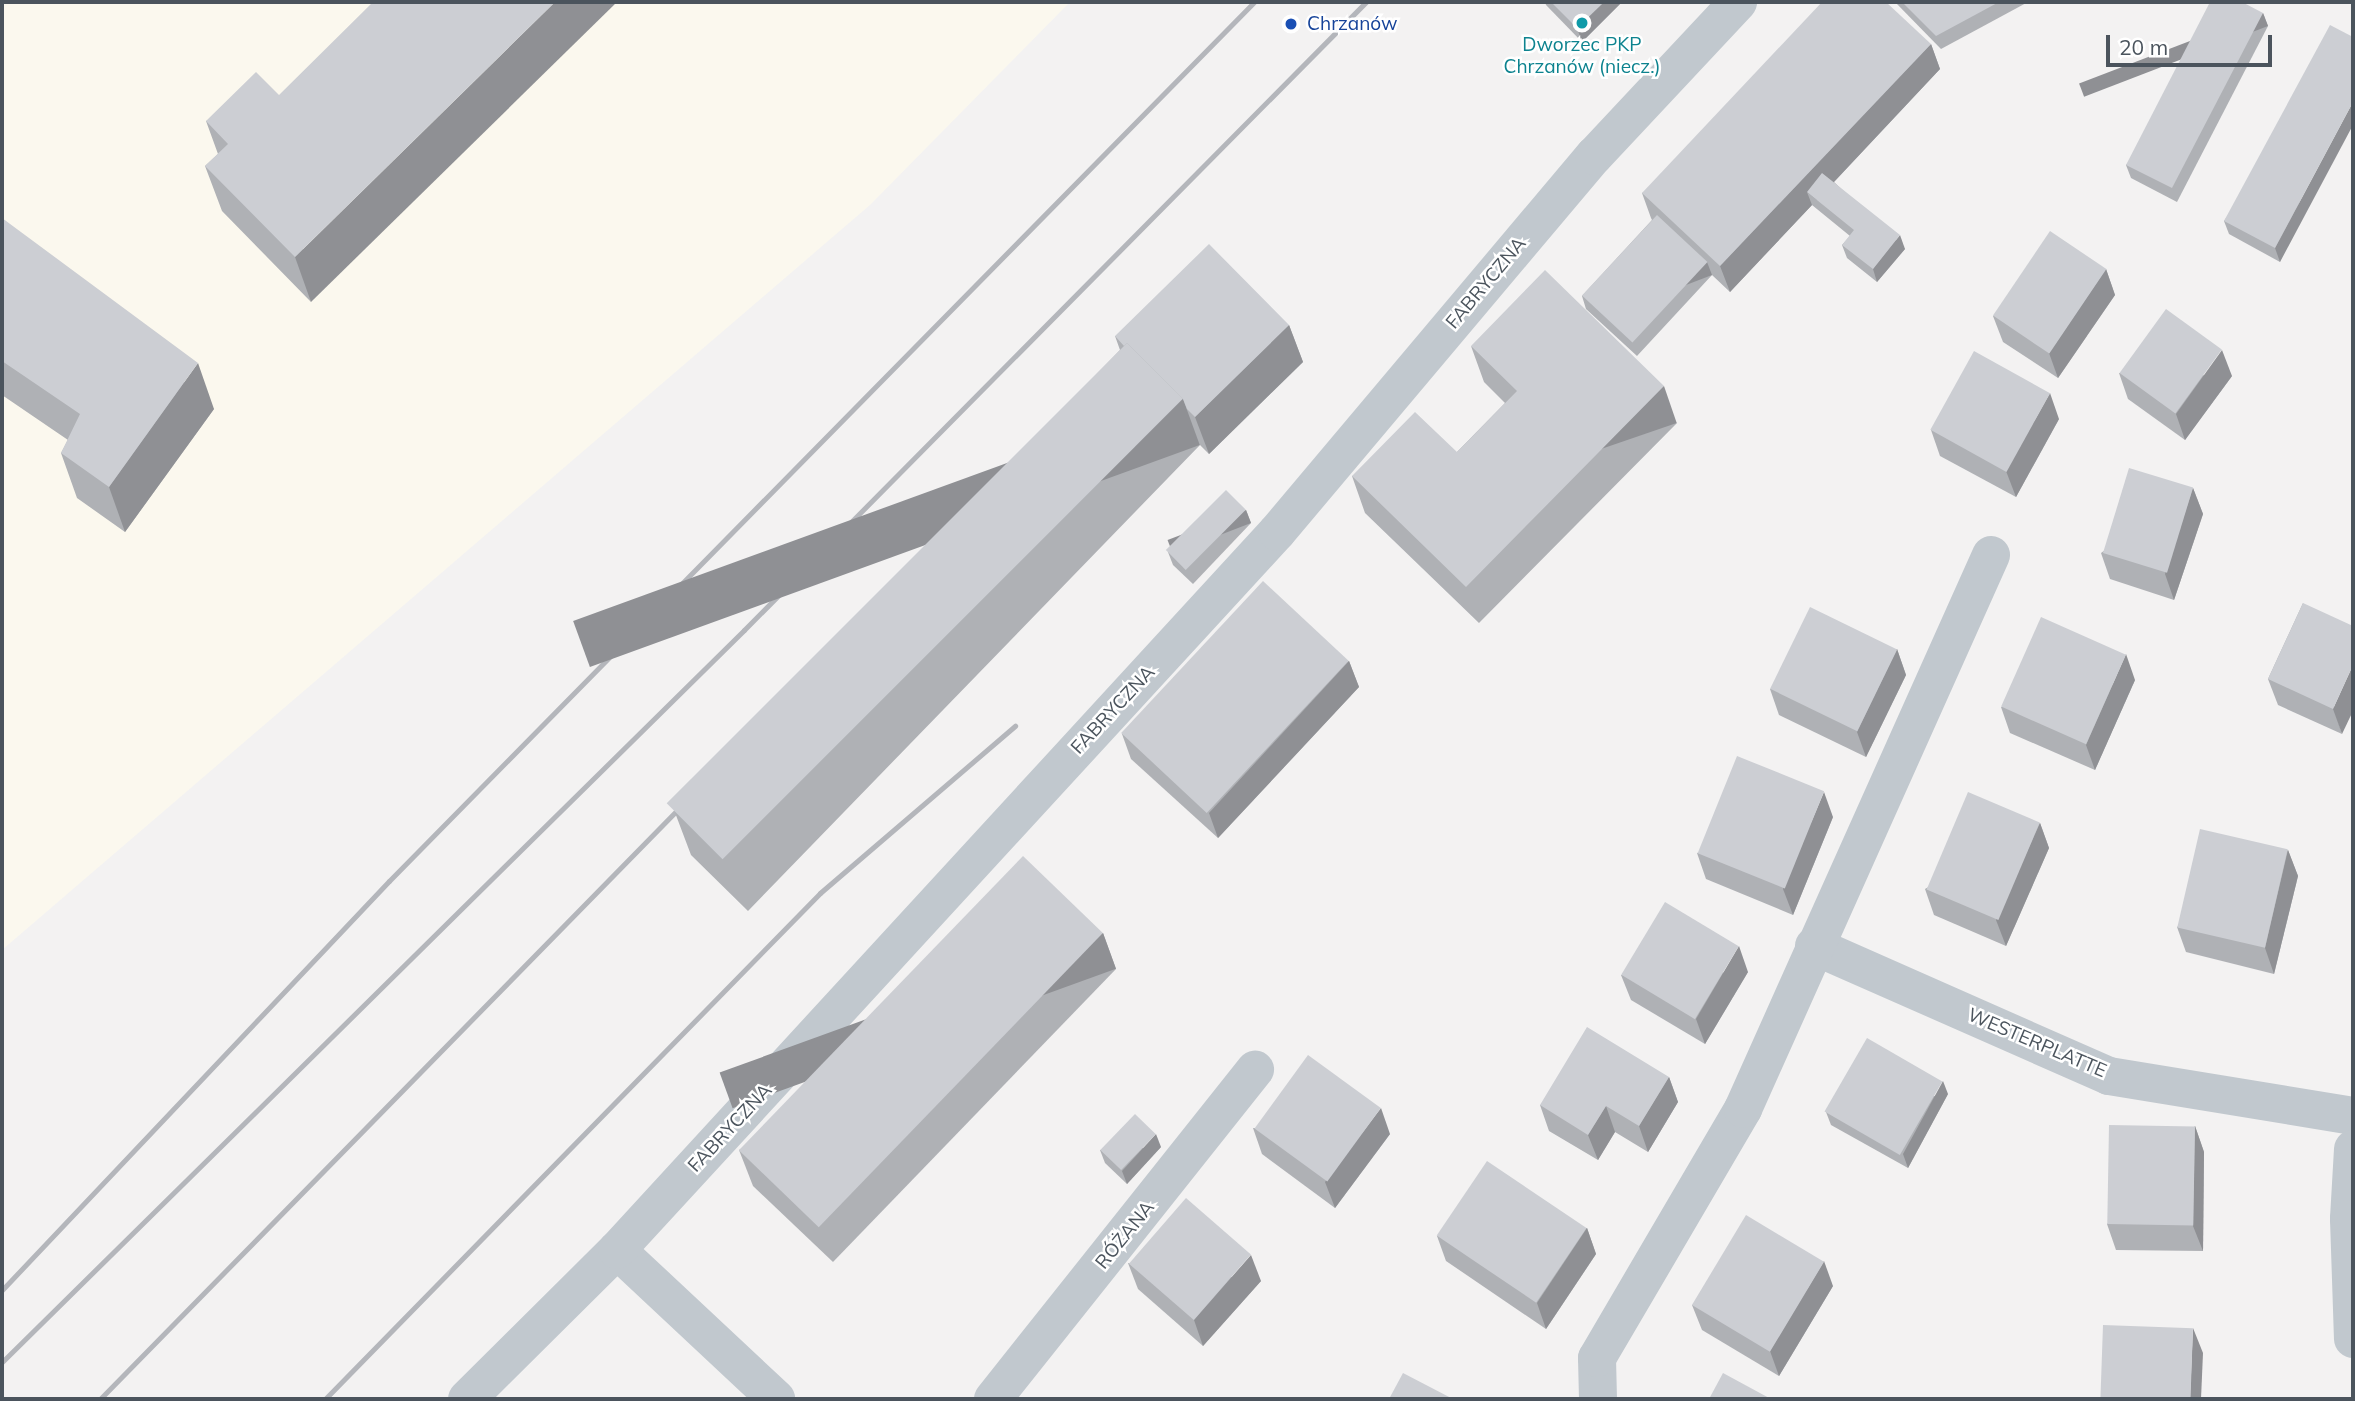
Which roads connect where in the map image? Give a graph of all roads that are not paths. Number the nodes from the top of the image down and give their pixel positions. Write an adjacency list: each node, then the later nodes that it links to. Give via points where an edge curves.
1 (1738, 2): 7 (street, FABRYCZNA, via 1594,156 1277,532)
2 (1991, 555): 3 (street)
3 (1814, 946): 5 (street, WESTERPLATTE, via 2109,1076); 12 (street, via 1743,1109 1597,1358)
4 (1255, 1070): 11 (street, RÓŻANA)
5 (2353, 1116)
6 (2353, 1149): 8 (street, via 2349,1219)
7 (617, 1250): 9 (street, FABRYCZNA); 10 (street)
8 (2353, 1339)
9 (467, 1399)
10 (776, 1399)
11 (993, 1399)
12 (1598, 1399)

